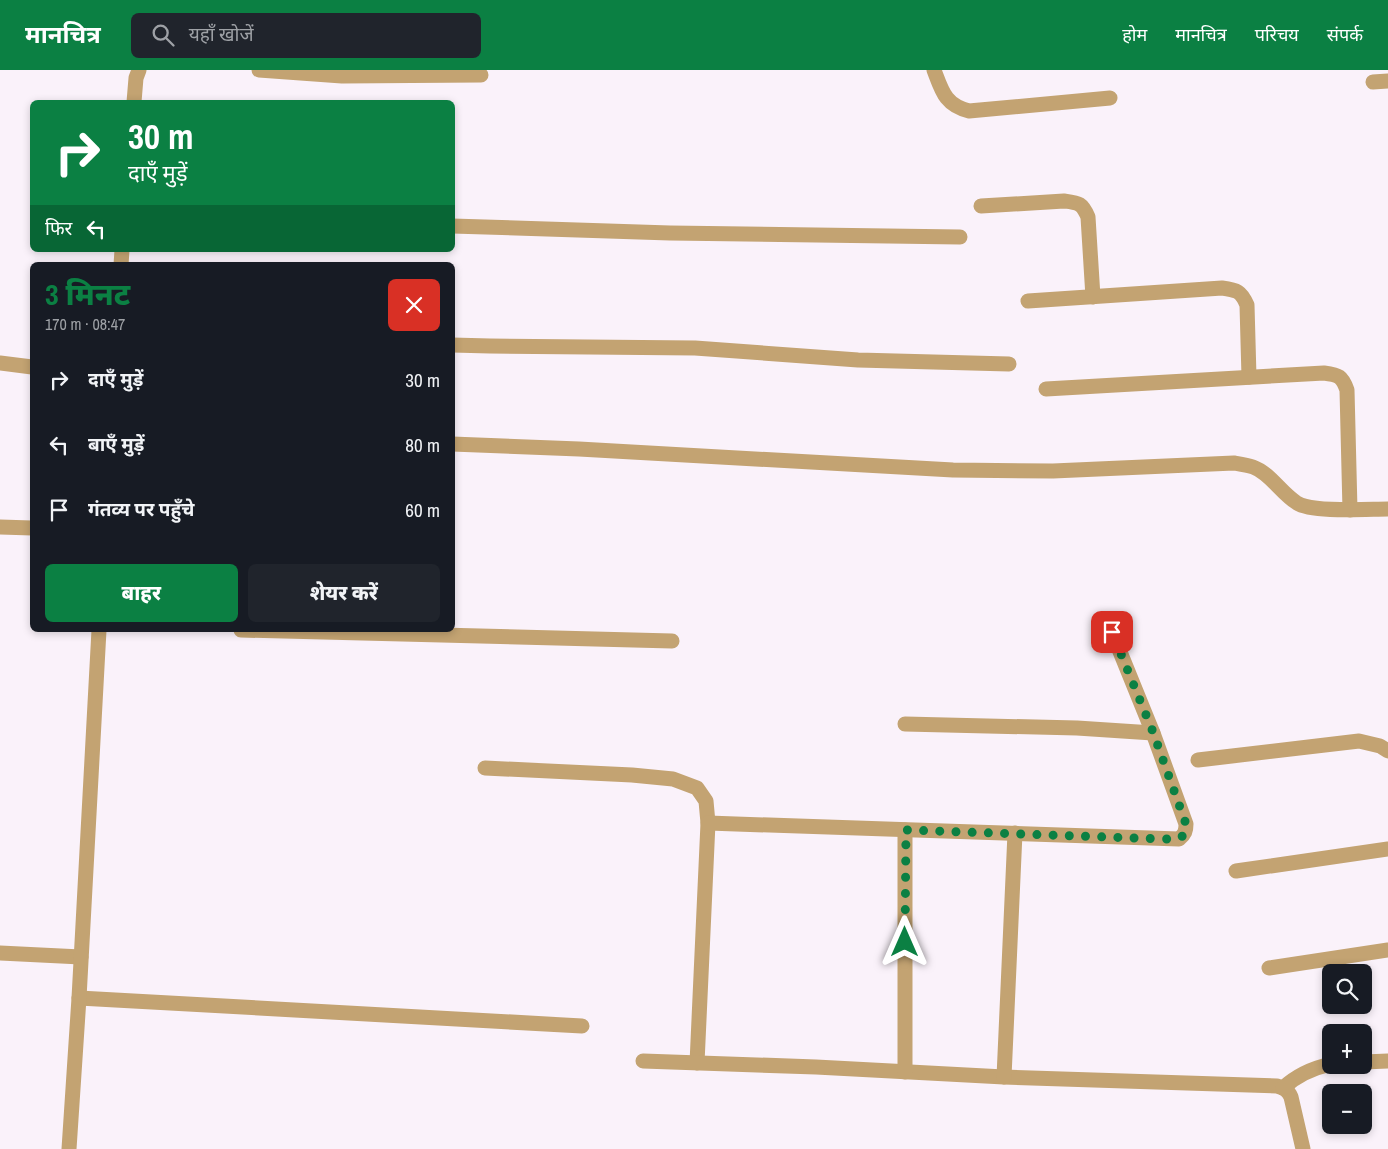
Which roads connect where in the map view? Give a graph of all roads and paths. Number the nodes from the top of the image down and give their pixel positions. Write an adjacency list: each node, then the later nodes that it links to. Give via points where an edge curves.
1 (139, 70): 6 (street)
2 (259, 70): 4 (street, via 342,76)
3 (934, 70): 5 (street, via 949,102 958,109 969,111)
4 (481, 75)
5 (1110, 98)
6 (134, 100)
7 (981, 206): 10 (street, via 1064,201 1077,202 1084,207 1088,217)
8 (455, 226): 9 (street)
9 (960, 237)
10 (1093, 297): 11 (street); 16 (street, via 1222,288 1236,290 1247,305)
11 (1028, 301)
12 (455, 345): 14 (street, via 695,348 858,360)
13 (0, 363): 15 (street)
14 (1009, 364)
15 (30, 367)
16 (1249, 377): 17 (street); 20 (street, via 1324,373 1337,375 1344,381 1347,390)
17 (1046, 389)
18 (455, 444): 20 (street, via 953,470 1053,471 1234,463 1253,467 1298,505 1323,510)
19 (1388, 509): 20 (street)
20 (1350, 510)
21 (0, 527): 22 (street)
22 (30, 528)
23 (98, 632): 39 (street)
24 (319, 632): 26 (street)
25 (1112, 632): 28 (street)
26 (672, 641)
27 (905, 724): 28 (street)
28 (1153, 732): 34 (street, via 1186,824 1186,831 1179,839)
29 (1388, 751): 30 (street, via 1359,741)
30 (1198, 760)
31 (485, 768): 32 (street, via 673,779 697,788 702,794 706,801)
32 (708, 824): 33 (street); 46 (street)
33 (906, 830): 34 (street); 48 (street)
34 (1015, 833): 49 (street)
35 (1388, 849): 36 (street)
36 (1236, 871)
37 (1388, 950): 40 (street)
38 (0, 953): 39 (street)
39 (81, 957): 41 (street)
40 (1269, 968)
41 (79, 998): 42 (street); 51 (street)
42 (582, 1026)
43 (643, 1061): 46 (street)
44 (1372, 1062): 45 (street)
45 (1388, 1062)
46 (697, 1063): 48 (street)
47 (1322, 1066): 50 (street)
48 (905, 1072): 49 (street)
49 (1004, 1077): 50 (street)
50 (1283, 1088): 52 (street, via 1291,1097)
51 (69, 1149)
52 (1303, 1149)

